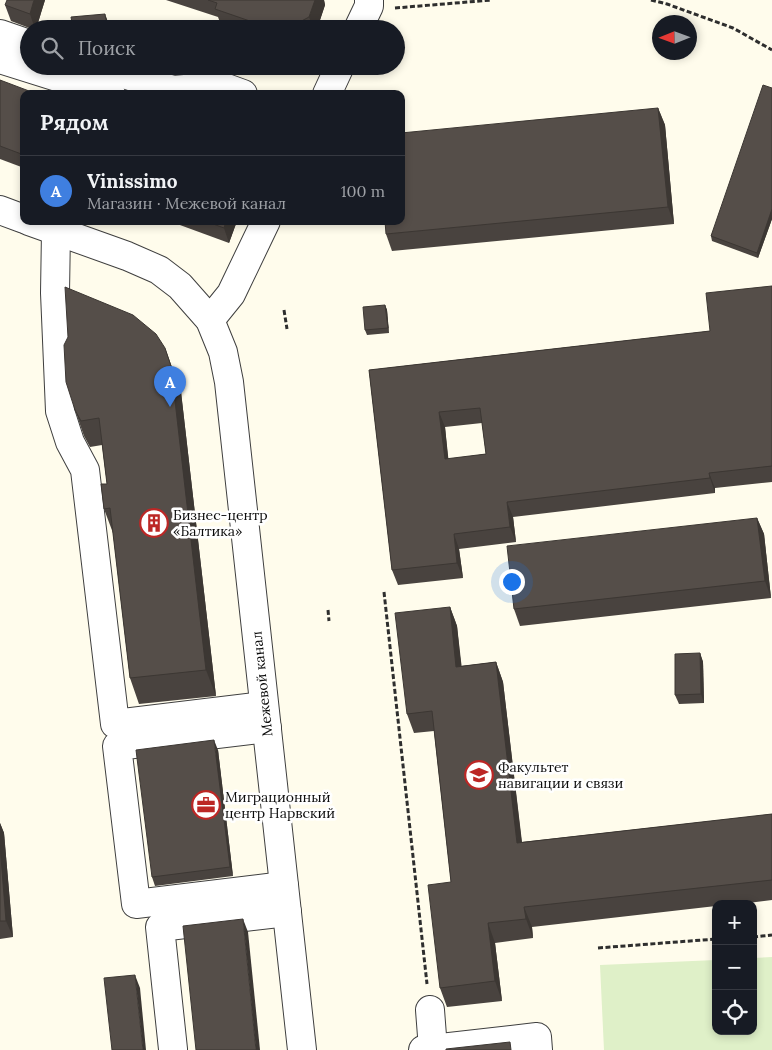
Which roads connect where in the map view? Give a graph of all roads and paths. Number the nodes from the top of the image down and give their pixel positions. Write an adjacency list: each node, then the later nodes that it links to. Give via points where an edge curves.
1 (492, 0): 3 (path)
2 (651, 0): 6 (path, via 733,28)
3 (369, 9)
4 (0, 34): 5 (street)
5 (20, 41)
6 (772, 50)
7 (0, 59): 8 (street)
8 (20, 67)
9 (41, 75): 12 (street)
10 (127, 75): 13 (street)
11 (336, 75): 16 (street)
12 (76, 89)
13 (173, 90)
14 (173, 90): 15 (street, via 221,86)
15 (232, 90)
16 (329, 90)
17 (0, 210): 18 (street)
18 (20, 218)
19 (40, 225): 21 (street, Межевой канал)
20 (264, 225): 23 (street, via 231,294)
21 (56, 231): 23 (street, Межевой канал, via 159,270 180,286); 28 (street, via 60,411 70,442 85,470 115,724)
22 (284, 310): 24 (path)
23 (210, 320): 28 (street, Межевой канал, via 223,352 229,382)
24 (287, 329)
25 (384, 592): 34 (path)
26 (328, 610): 27 (path)
27 (330, 621)
28 (266, 717): 29 (street, Межевой канал); 29 (street, via 117,746 136,904)
29 (286, 899): 35 (street, via 160,927); 37 (street, Межевой канал)
30 (772, 935): 31 (path)
31 (757, 937)
32 (712, 939): 33 (path)
33 (598, 948)
34 (430, 1010): 36 (street)
35 (173, 1049)
36 (428, 1049): 38 (street, via 537,1037)
37 (302, 1050)
38 (538, 1050)

